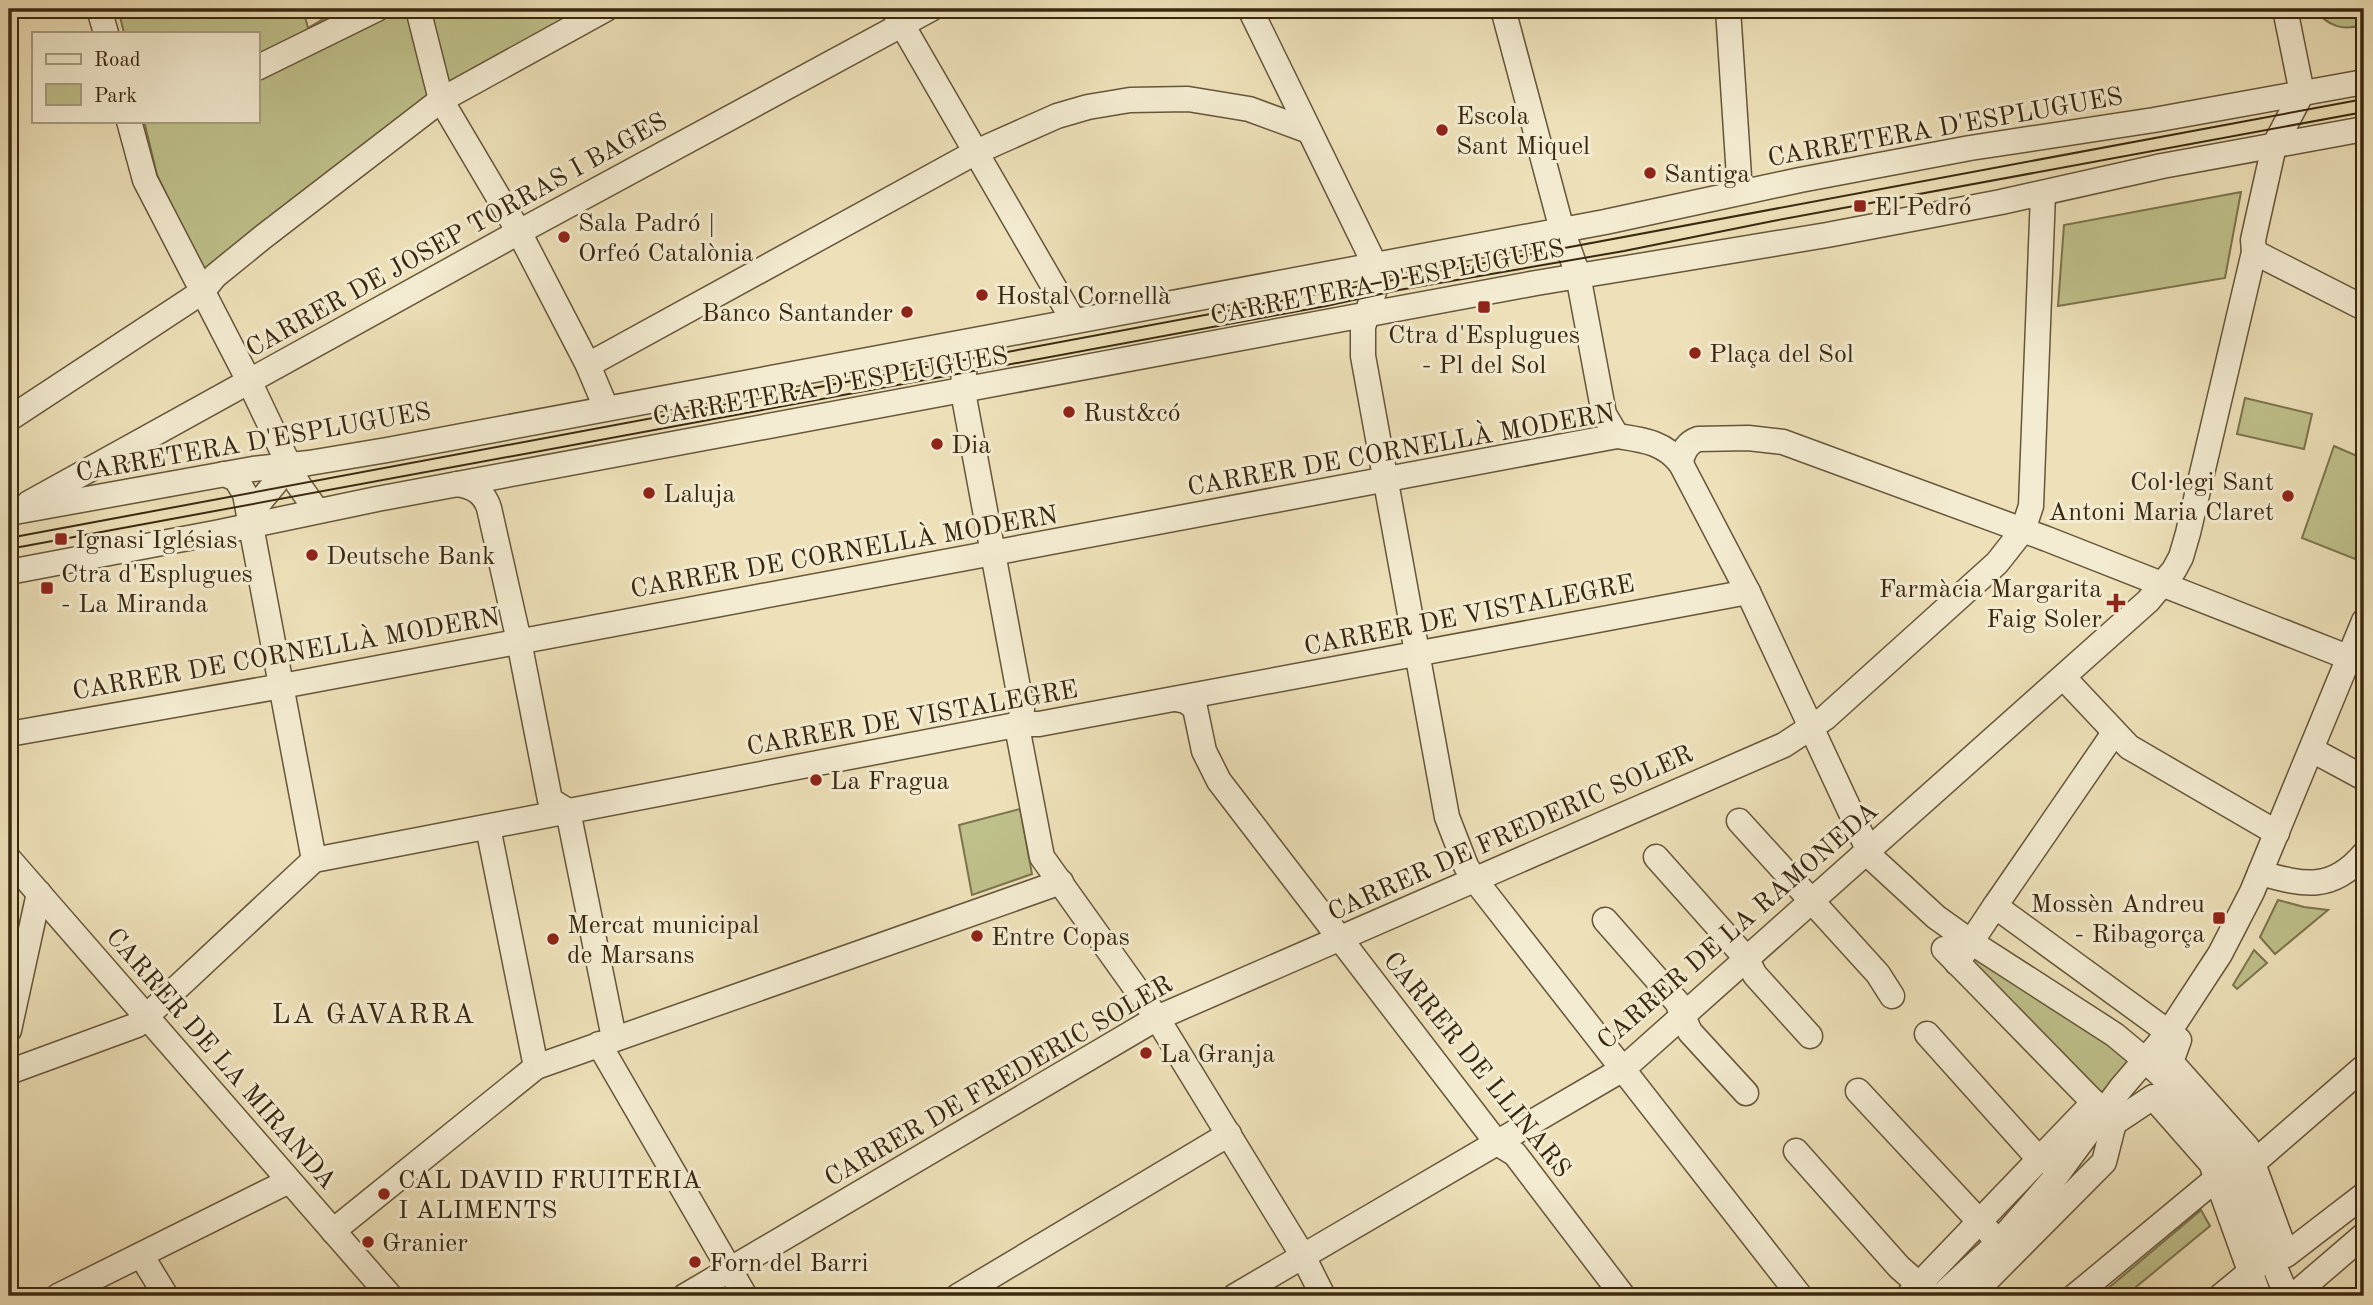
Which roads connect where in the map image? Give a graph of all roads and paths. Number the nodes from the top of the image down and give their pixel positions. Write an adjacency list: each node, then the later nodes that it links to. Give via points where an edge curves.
1 (99, 9): 11 (street)
2 (377, 9): 12 (street)
3 (418, 9): 15 (street)
4 (606, 9): 15 (street)
5 (931, 9): 10 (street, CARRER DE JOSEP TORRAS I BAGES)
6 (1250, 9): 18 (street)
7 (1503, 9): 23 (street)
8 (1728, 9): 21 (street)
9 (2285, 9): 14 (street)
10 (898, 16): 20 (street); 24 (street, CARRER DE JOSEP TORRAS I BAGES)
11 (106, 32)
12 (259, 67)
13 (2364, 82): 14 (street, CARRETERA D'ESPLUGUES)
14 (2302, 93): 19 (street, CARRER DE LA RAMONEDA); 21 (street, CARRETERA D'ESPLUGUES)
15 (442, 100): 24 (street); 28 (street, via 262,237)
16 (129, 122): 28 (street, via 145,180)
17 (2364, 129): 19 (street, CARRETERA D'ESPLUGUES)
18 (1309, 131): 20 (street, via 1249,109 1188,99 1130,100 1057,116); 26 (street)
19 (2274, 146): 22 (street, CARRETERA D'ESPLUGUES); 25 (street, CARRER DE LA RAMONEDA)
20 (976, 152): 31 (street); 33 (street)
21 (1740, 192): 23 (street, CARRETERA D'ESPLUGUES)
22 (2043, 194): 27 (street, CARRETERA D'ESPLUGUES, via 1776,245); 47 (street, CARRER DE FREDERIC SOLER, via 2031,506)
23 (1562, 230): 26 (street, CARRETERA D'ESPLUGUES); 27 (street)
24 (519, 232): 33 (street); 34 (street, CARRER DE JOSEP TORRAS I BAGES)
25 (2254, 252): 29 (street); 50 (street, CARRER DE LA RAMONEDA, via 2185,545)
26 (1375, 265): 30 (street, via 1377,282); 31 (street, CARRETERA D'ESPLUGUES)
27 (1578, 275): 30 (street, CARRETERA D'ESPLUGUES); 38 (street, via 1604,414)
28 (202, 292): 34 (street); 37 (street)
29 (2364, 308)
30 (1366, 315): 35 (street, CARRETERA D'ESPLUGUES); 42 (street, via 1363,356)
31 (1073, 320): 32 (street, CARRETERA D'ESPLUGUES)
32 (995, 336): 35 (street, via 969,354); 36 (street, CARRETERA D'ESPLUGUES)
33 (588, 365): 36 (street)
34 (250, 383): 40 (street); 45 (street, CARRER DE JOSEP TORRAS I BAGES)
35 (963, 392): 43 (street, CARRETERA D'ESPLUGUES); 48 (street)
36 (606, 408): 40 (street, CARRETERA D'ESPLUGUES)
37 (9, 419)
38 (1617, 436): 39 (street, CARRER DE CORNELLÀ MODERN, via 1665,447); 42 (street, CARRER DE CORNELLÀ MODERN)
39 (1681, 464): 47 (street, via 1684,451 1698,439 1783,442); 51 (street)
40 (290, 465): 41 (street, CARRETERA D'ESPLUGUES); 44 (street); 46 (street)
41 (225, 474): 45 (street, CARRETERA D'ESPLUGUES); 46 (street, via 240,484)
42 (1385, 479): 48 (street, CARRER DE CORNELLÀ MODERN); 54 (street)
43 (457, 484): 44 (street, CARRETERA D'ESPLUGUES); 53 (street, via 472,488 487,502)
44 (317, 511): 46 (street, CARRETERA D'ESPLUGUES)
45 (10, 513)
46 (250, 520): 49 (street, CARRETERA D'ESPLUGUES); 57 (street)
47 (2023, 530): 50 (street); 60 (street, CARRER DE FREDERIC SOLER, via 1997,563)
48 (992, 554): 53 (street, CARRER DE CORNELLÀ MODERN); 59 (street, via 1022,709)
49 (9, 572)
50 (2164, 584): 55 (street); 56 (street, CARRER DE LA RAMONEDA)
51 (1748, 592): 54 (street, CARRER DE VISTALEGRE); 60 (street)
52 (2364, 621): 55 (street)
53 (519, 641): 57 (street, CARRER DE CORNELLÀ MODERN); 65 (street, via 550,800)
54 (1417, 654): 58 (street, CARRER DE VISTALEGRE); 75 (street, via 1447,817)
55 (2350, 658): 63 (street)
56 (2064, 678): 61 (street); 69 (street, CARRER DE LA RAMONEDA)
57 (282, 686): 62 (street, CARRER DE CORNELLÀ MODERN); 73 (street)
58 (1176, 699): 59 (street, CARRER DE VISTALEGRE); 81 (street, CARRER DE LLINARS, via 1195,708 1204,751 1219,781)
59 (1021, 724): 65 (street, CARRER DE VISTALEGRE); 76 (street, via 1019,737 1038,844)
60 (1812, 728): 69 (street); 75 (street, CARRER DE FREDERIC SOLER, via 1784,745)
61 (2114, 733): 68 (street, via 2129,747); 79 (street)
62 (9, 734)
63 (2312, 750): 64 (street); 68 (street)
64 (2364, 778)
65 (568, 811): 67 (street, CARRER DE VISTALEGRE); 92 (street)
66 (1739, 821): 78 (street)
67 (488, 827): 73 (street, CARRER DE VISTALEGRE); 94 (street)
68 (2277, 833): 74 (street)
69 (1867, 850): 78 (street, CARRER DE LA RAMONEDA); 82 (street, via 1936,917)
70 (2364, 854): 74 (street, via 2336,879 2320,883)
71 (1656, 857): 83 (street)
72 (9, 859): 77 (street, CARRER DE LA MIRANDA)
73 (314, 860): 86 (street)
74 (2260, 873): 89 (street, via 2220,954)
75 (1475, 880): 81 (street, CARRER DE FREDERIC SOLER); 96 (street)
76 (1061, 882): 87 (street); 92 (street)
77 (39, 893): 86 (street, CARRER DE LA MIRANDA); 88 (street)
78 (1811, 901): 83 (street, CARRER DE LA RAMONEDA); 84 (street, via 1878,974)
79 (1995, 906): 82 (street); 89 (street)
80 (1605, 920): 85 (street, via 1677,1002)
81 (1339, 939): 87 (street, CARRER DE FREDERIC SOLER); 102 (street, CARRER DE LLINARS)
82 (1957, 951): 93 (street, via 2097,1022); 100 (street)
83 (1746, 958): 85 (street, CARRER DE LA RAMONEDA); 91 (street, via 1755,975)
84 (1892, 996)
85 (1683, 1016): 96 (street, CARRER DE LA RAMONEDA); 99 (street, via 1690,1032)
86 (146, 1017): 97 (street, via 137,1025); 107 (street, CARRER DE LA MIRANDA)
87 (1157, 1018): 101 (street); 116 (street, CARRER DE FREDERIC SOLER)
88 (9, 1030)
89 (2169, 1032): 93 (street); 106 (street, via 2179,1040 2171,1062 2247,1147)
90 (1927, 1034): 104 (street)
91 (1810, 1036)
92 (607, 1041): 94 (street); 116 (street)
93 (2145, 1060): 100 (street); 106 (street, via 2194,1108)
94 (536, 1067): 110 (street)
95 (2364, 1067): 106 (street)
96 (1623, 1069): 102 (street, CARRER DE LA RAMONEDA); 129 (street)
97 (9, 1072)
98 (1858, 1091): 109 (street)
99 (1746, 1093)
100 (2104, 1112): 104 (street); 105 (street); 106 (street, via 2153,1097 2211,1163); 130 (street, via 2104,1161)
101 (1229, 1134): 115 (street); 125 (street)
102 (1497, 1143): 115 (street, CARRER DE LA RAMONEDA); 128 (street, CARRER DE LLINARS, via 1515,1154)
103 (1796, 1151): 118 (street)
104 (2039, 1159): 105 (street); 109 (street)
105 (2063, 1167): 112 (street)
106 (2235, 1171): 114 (street); 117 (street); 131 (street)
107 (289, 1181): 110 (street, CARRER DE LA MIRANDA); 113 (street)
108 (2364, 1195): 114 (street)
109 (1980, 1222): 112 (street); 118 (street)
110 (333, 1231): 122 (street, CARRER DE LA MIRANDA)
111 (2364, 1235): 119 (street)
112 (1999, 1242): 118 (street)
113 (141, 1255): 120 (street); 121 (street)
114 (2279, 1255): 117 (street); 119 (street)
115 (1303, 1256): 126 (street, CARRER DE LA RAMONEDA); 127 (street)
116 (730, 1270): 123 (street, CARRER DE FREDERIC SOLER); 124 (street)
117 (2250, 1272): 132 (street); 133 (street)
118 (1925, 1293)
119 (2295, 1295)
120 (58, 1296)
121 (166, 1296)
122 (390, 1296)
123 (685, 1296)
124 (746, 1296)
125 (958, 1296)
126 (1235, 1296)
127 (1323, 1296)
128 (1623, 1296)
129 (1800, 1296)
130 (1972, 1296)
131 (2075, 1296)
132 (2221, 1296)
133 (2259, 1296)

